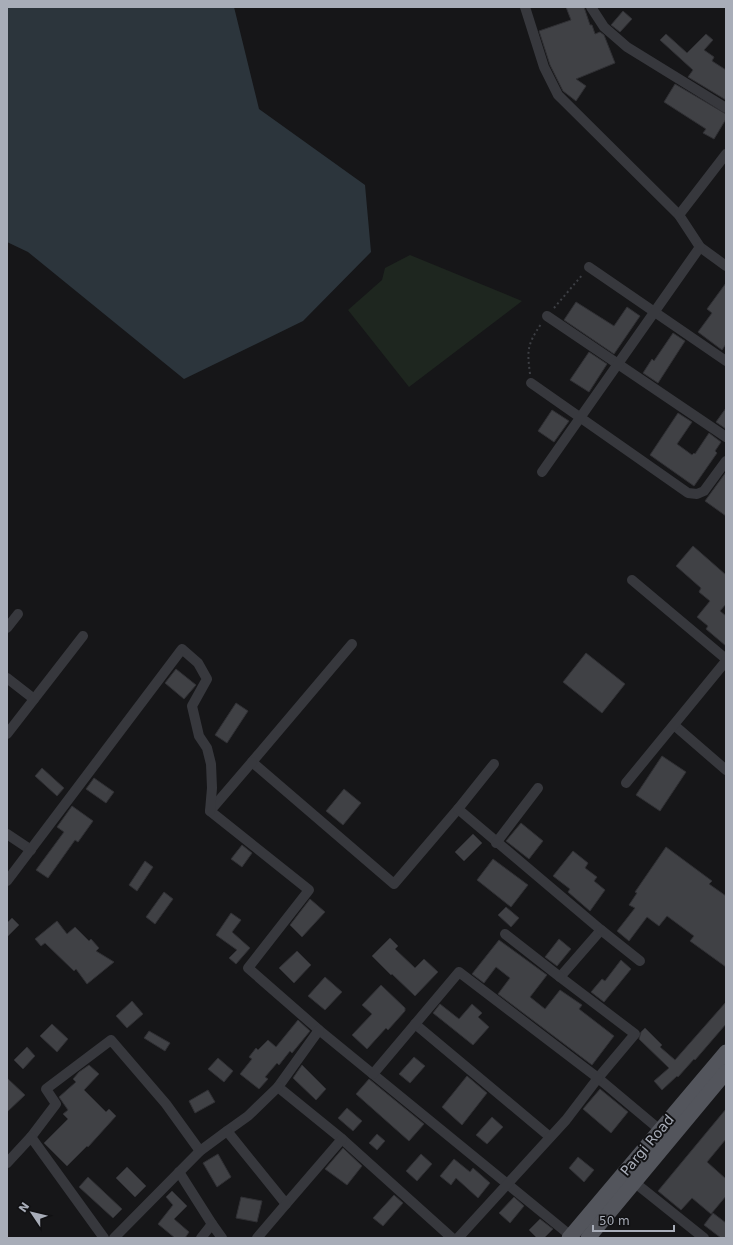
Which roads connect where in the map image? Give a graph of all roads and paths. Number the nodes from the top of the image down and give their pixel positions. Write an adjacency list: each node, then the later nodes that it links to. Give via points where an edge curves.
1 (525, 7): 5 (street, via 544,67 558,95)
2 (591, 7): 3 (street, via 604,27 627,47)
3 (726, 108)
4 (726, 154): 5 (street)
5 (679, 215): 6 (street)
6 (700, 247): 7 (street); 9 (street)
7 (726, 266)
8 (589, 268): 9 (street)
9 (654, 311): 11 (street); 12 (street)
10 (547, 316): 12 (street)
11 (726, 361)
12 (619, 365): 14 (street); 15 (street)
13 (531, 383): 14 (street)
14 (581, 418): 16 (street, via 688,494 704,491); 17 (street)
15 (726, 437)
16 (726, 461)
17 (542, 472)
18 (632, 580): 23 (street)
19 (18, 614): 20 (street)
20 (7, 628)
21 (83, 636): 25 (street)
22 (352, 644): 28 (street)
23 (726, 660): 26 (street)
24 (7, 678): 25 (street)
25 (34, 698): 27 (street)
26 (674, 725): 30 (street); 31 (street)
27 (7, 734)
28 (252, 762): 33 (street, via 394,884); 34 (street)
29 (494, 764): 33 (street)
30 (726, 770)
31 (626, 783)
32 (538, 788): 36 (street)
33 (458, 809): 36 (street)
34 (210, 811): 37 (street, via 211,764 199,736 192,706 207,679 198,663 182,649); 44 (street, via 309,890 248,968)
35 (7, 834): 37 (street)
36 (496, 843): 39 (street)
37 (31, 850): 38 (street)
38 (7, 881)
39 (601, 930): 41 (street); 42 (street)
40 (505, 934): 42 (street)
41 (640, 962)
42 (560, 977): 48 (street, via 635,1034)
43 (415, 1024): 47 (street); 48 (street, via 459,972); 53 (street)
44 (319, 1030): 47 (street); 49 (street)
45 (726, 1052): 50 (main road, Pargi Road)
46 (726, 1072): 58 (main road, Pargi Road)
47 (373, 1074): 59 (street)
48 (598, 1078): 50 (street); 53 (street)
49 (278, 1086): 51 (street, via 248,1116); 54 (street)
50 (660, 1130): 63 (main road, Pargi Road)
51 (227, 1131): 55 (street); 60 (street)
52 (31, 1137): 55 (street, via 56,1104 46,1089 111,1040 166,1104); 56 (street); 64 (street)
53 (550, 1137): 59 (street)
54 (342, 1138): 60 (street); 62 (street)
55 (200, 1151): 57 (street)
56 (7, 1163)
57 (179, 1172): 61 (street); 65 (street)
58 (634, 1182): 70 (main road, Pargi Road); 71 (street)
59 (508, 1185): 63 (street); 69 (street)
60 (286, 1204): 68 (street)
61 (212, 1224): 66 (street); 67 (street)
62 (447, 1236)
63 (570, 1237)
64 (104, 1238)
65 (114, 1238)
66 (201, 1238)
67 (222, 1238)
68 (257, 1238)
69 (458, 1238)
70 (588, 1238)
71 (704, 1238)

